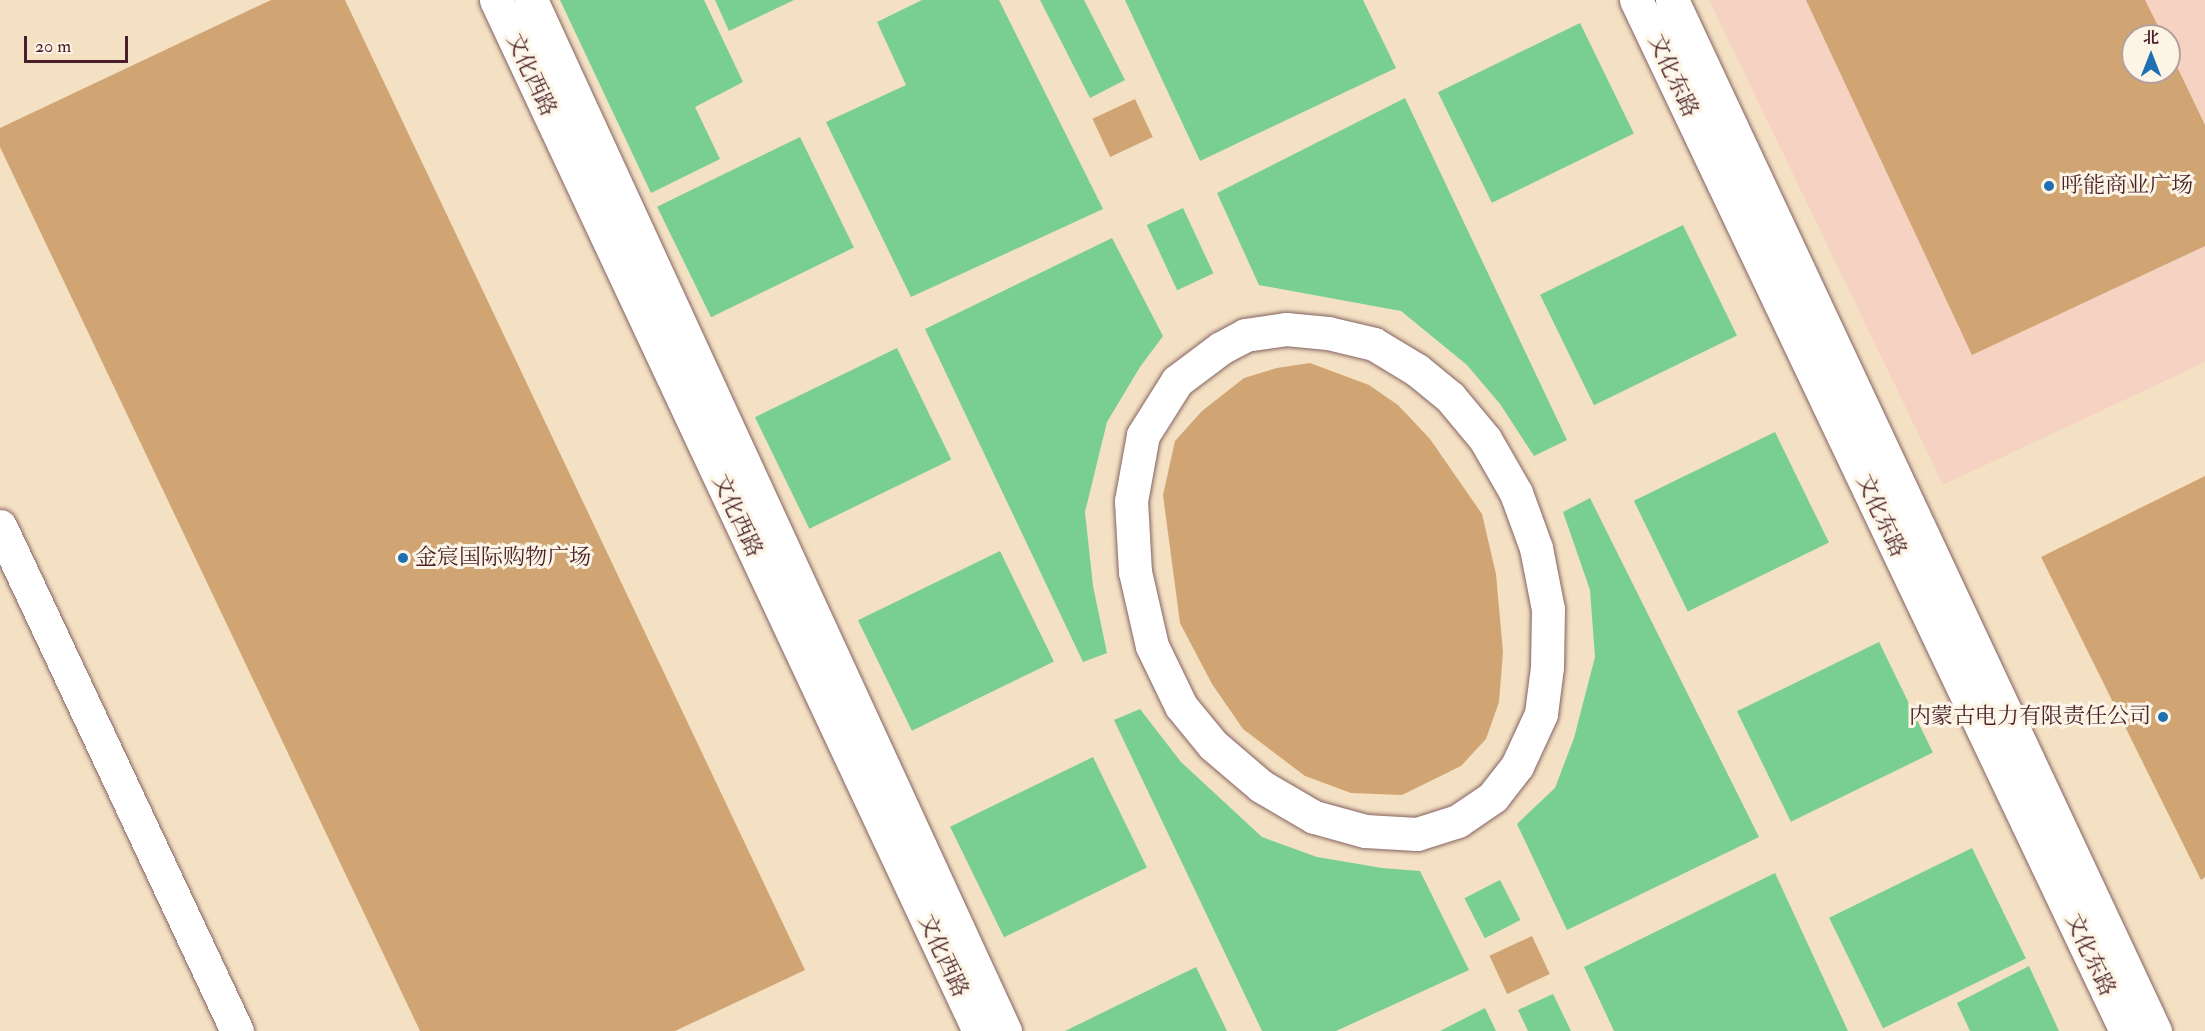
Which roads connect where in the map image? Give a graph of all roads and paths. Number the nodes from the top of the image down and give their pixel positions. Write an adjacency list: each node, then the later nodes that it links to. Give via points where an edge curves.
1 (496, 0): 8 (street, 文化西路)
2 (531, 0): 9 (street, 文化西路)
3 (1636, 0): 10 (street, 文化东路)
4 (1672, 0): 11 (street, 文化东路)
5 (1221, 348): 5 (street, via 1177,381 1143,435 1131,501 1136,572 1152,646 1181,706 1213,745 1261,786 1314,817 1365,831 1416,834 1458,821 1493,797 1517,766 1541,714 1548,609 1536,548 1516,493 1485,439 1450,398 1417,370 1374,344 1328,333 1286,329 1245,335)
6 (0, 526): 7 (street)
7 (237, 1031)
8 (979, 1031)
9 (1005, 1031)
10 (2126, 1031)
11 (2155, 1031)

